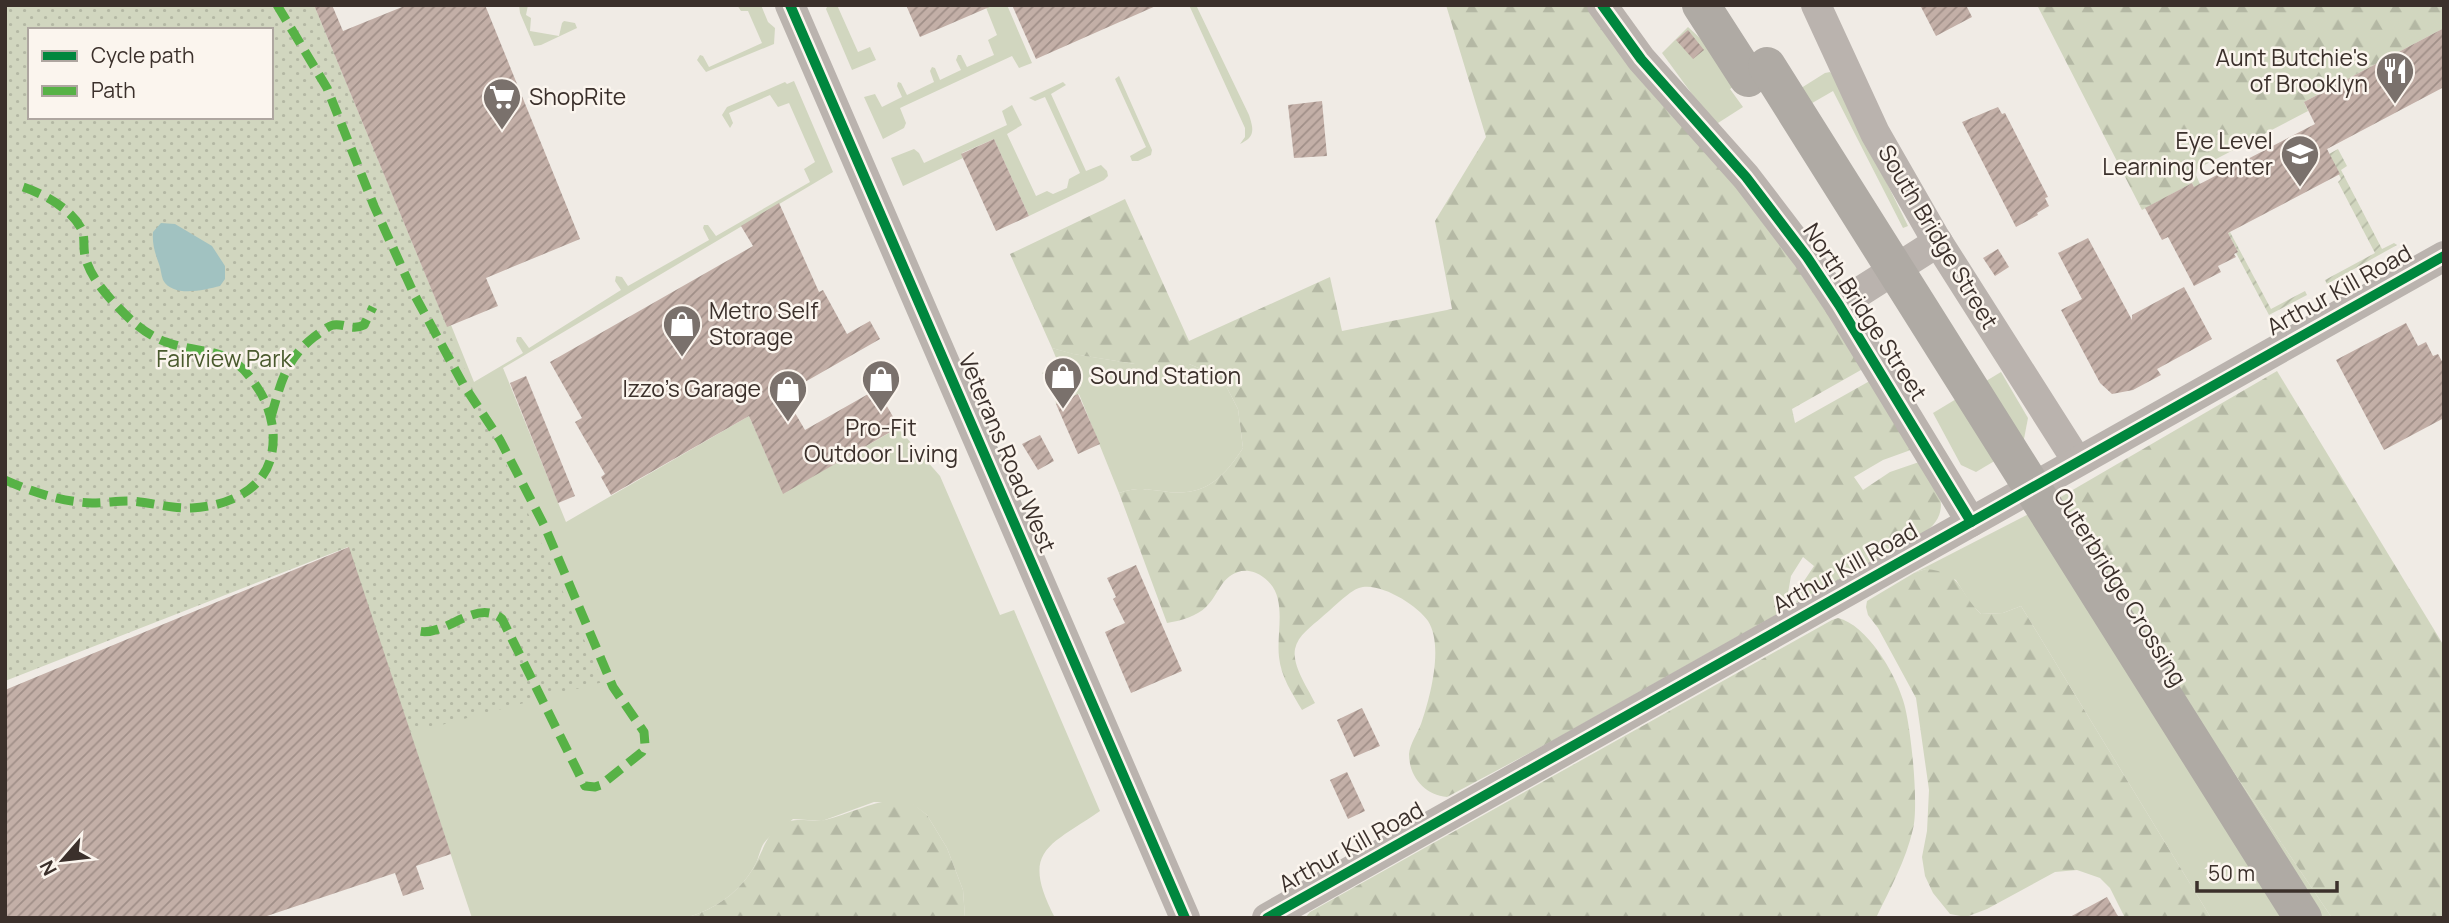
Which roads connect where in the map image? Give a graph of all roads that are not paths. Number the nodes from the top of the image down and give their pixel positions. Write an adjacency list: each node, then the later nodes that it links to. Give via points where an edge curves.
1 (790, 5): 12 (street, Veterans Road West)
2 (1602, 5): 9 (street, North Bridge Street, via 1641,59 1790,232)
3 (1701, 5): 6 (highway, Outerbridge Crossing)
4 (1729, 5): 6 (highway, Outerbridge Crossing)
5 (1815, 5): 7 (street, South Bridge Street, via 1875,133)
6 (1758, 72): 14 (highway, Outerbridge Crossing); 15 (highway, Outerbridge Crossing, bridge)
7 (1938, 242): 9 (street); 10 (street, South Bridge Street)
8 (2444, 256): 10 (street, Arthur Kill Road)
9 (1839, 305): 11 (street, North Bridge Street)
10 (2077, 461): 11 (street, Arthur Kill Road)
11 (1971, 522): 13 (street, Arthur Kill Road)
12 (1185, 918)
13 (1267, 918)
14 (2275, 918)
15 (2303, 918)

